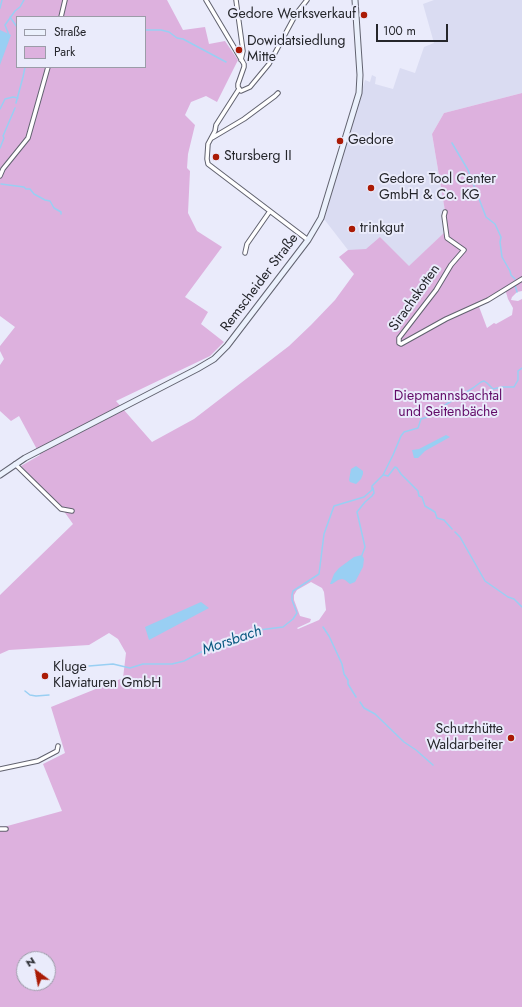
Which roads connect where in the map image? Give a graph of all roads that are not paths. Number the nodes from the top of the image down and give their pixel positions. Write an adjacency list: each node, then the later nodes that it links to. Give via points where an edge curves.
1 (64, 0): 6 (street)
2 (206, 0): 7 (street)
3 (236, 0): 7 (street)
4 (307, 0): 9 (street, via 296,14 262,74 250,87 241,91)
5 (355, 0): 15 (main road, Remscheider Straße, via 359,93 323,214)
6 (61, 16)
7 (242, 60): 9 (street, via 244,67 238,84)
8 (48, 68): 12 (street, via 28,138)
9 (239, 89): 11 (street, via 216,125)
10 (278, 93): 11 (street, via 244,120)
11 (211, 138): 13 (street, via 207,152 208,164)
12 (0, 176)
13 (270, 212): 15 (street); 16 (street, via 247,244)
14 (445, 212): 17 (street, Sirachskotten, via 447,238 464,250 399,338 399,343 488,300)
15 (308, 240): 18 (main road, Remscheider Straße, via 214,359)
16 (245, 253)
17 (522, 279)
18 (15, 464): 19 (main road, Remscheider Straße); 20 (street, via 61,509)
19 (0, 475)
20 (72, 511)
21 (58, 746): 22 (street, via 56,751 38,761)
22 (0, 769)
23 (0, 829): 24 (street)
24 (6, 829)

